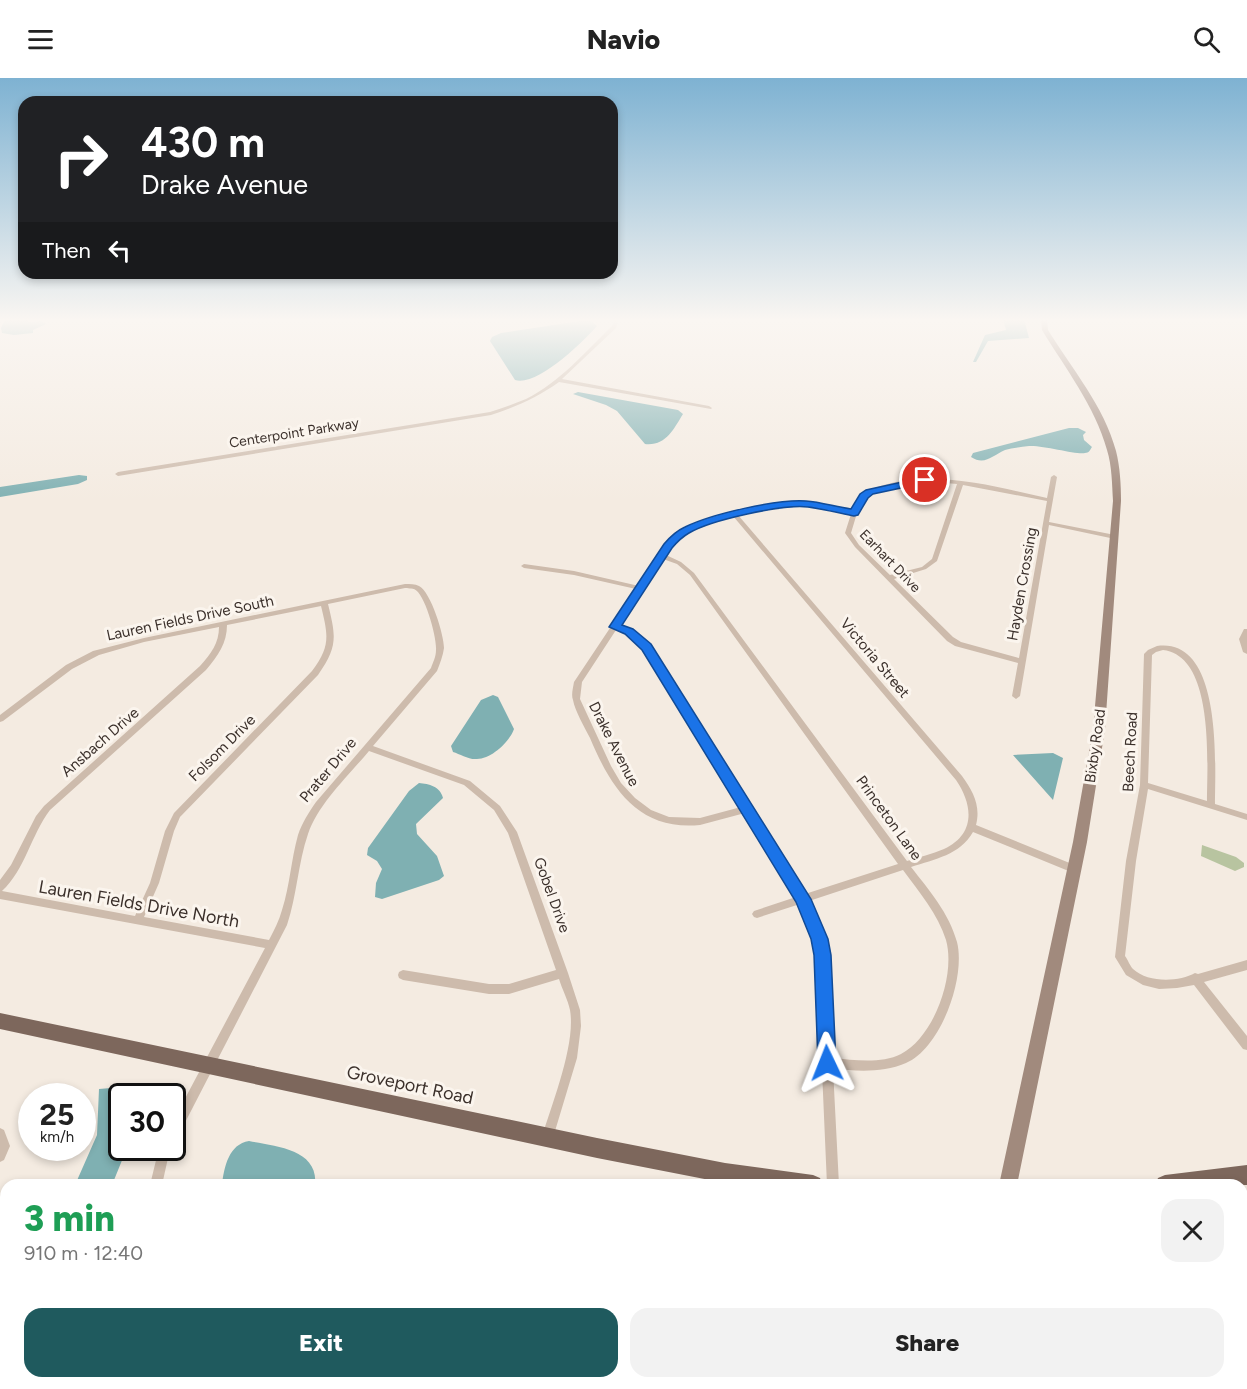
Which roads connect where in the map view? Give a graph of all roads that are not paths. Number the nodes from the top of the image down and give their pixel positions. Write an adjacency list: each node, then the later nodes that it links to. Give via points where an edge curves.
1 (559, 380): 3 (street); 4 (street, Centerpoint Parkway, via 525,403 491,413)
2 (1076, 380): 11 (street, Bixby Road, via 1112,445 1117,484)
3 (709, 408)
4 (118, 474)
5 (1054, 477): 7 (street, Hayden Crossing)
6 (961, 482): 7 (street, Earhart Drive); 8 (street, Earhart Drive, via 931,479 874,490 864,496); 14 (street, via 935,560 924,568)
7 (1050, 500): 10 (street, Hayden Crossing)
8 (854, 513): 9 (street, Drake Avenue, via 798,503); 14 (street, Earhart Drive, via 849,537)
9 (735, 515): 12 (street, Drake Avenue, via 688,529); 30 (street, Victoria Street, via 965,785 975,811)
10 (1047, 522): 11 (street); 22 (street, Hayden Crossing)
11 (1114, 537): 32 (street, Bixby Road, via 1099,729)
12 (661, 556): 16 (street, Drake Avenue); 31 (street, Princeton Lane, via 679,562 692,574)
13 (524, 566): 16 (street)
14 (888, 578): 22 (street, Earhart Drive, via 950,639)
15 (405, 586): 17 (street, Lauren Fields Drive South); 25 (street, Prater Drive, via 416,586 423,592 442,645 440,658)
16 (639, 588): 19 (street, Drake Avenue)
17 (324, 603): 18 (street, Lauren Fields Drive South); 37 (street, Folsom Drive, via 331,631 327,656 315,673 177,814 168,831 152,893)
18 (223, 624): 24 (street, Lauren Fields Drive South, via 96,653 69,667); 33 (street, Ansbach Drive, via 218,651 198,673 39,818)
19 (615, 627): 28 (street, via 629,632 647,647); 28 (street, Drake Avenue, via 578,682 576,699 622,792 640,809 667,820 705,821)
20 (1247, 631): 21 (street, via 1243,639)
21 (1247, 652)
22 (1021, 661): 23 (street, Hayden Crossing)
23 (1016, 696)
24 (0, 719)
25 (367, 747): 38 (street, Prater Drive, via 304,826 291,899); 40 (street, Gobel Drive, via 467,783 496,808 517,844)
26 (1144, 785): 27 (street); 27 (street, Beech Road, via 1148,654 1159,648 1169,649 1181,652 1192,662 1206,696); 42 (street, Beech Road, via 1120,957 1134,976 1150,984)
27 (1211, 804): 29 (street)
28 (747, 809): 35 (street)
29 (1247, 817)
30 (971, 827): 31 (street, via 955,847); 32 (street)
31 (905, 865): 35 (street); 45 (street, Princeton Lane, via 943,919 951,942 953,969 940,1016 923,1044 905,1058 855,1066)
32 (1074, 869): 56 (street, Bixby Road)
33 (0, 888)
34 (0, 895): 37 (street, Lauren Fields Drive North)
35 (803, 899): 36 (street); 45 (street, via 820,939)
36 (757, 914)
37 (137, 921): 38 (street, Lauren Fields Drive North)
38 (271, 945): 46 (street, Prater Drive)
39 (1247, 965): 42 (street, Beech Road)
40 (563, 973): 41 (street, via 509,989); 49 (street, Gobel Drive, via 576,1026)
41 (403, 975)
42 (1195, 978): 44 (street)
43 (0, 1021): 46 (main road, Groveport Road)
44 (1247, 1046)
45 (827, 1063): 55 (street)
46 (210, 1066): 47 (street, Prater Drive); 49 (main road, Groveport Road)
47 (186, 1110)
48 (0, 1134): 50 (street, via 4,1146)
49 (548, 1137): 54 (main road, Groveport Road)
50 (0, 1156)
51 (161, 1161): 53 (street)
52 (1247, 1175): 57 (main road)
53 (157, 1179)
54 (769, 1179)
55 (833, 1179)
56 (1009, 1179)
57 (1214, 1179)

